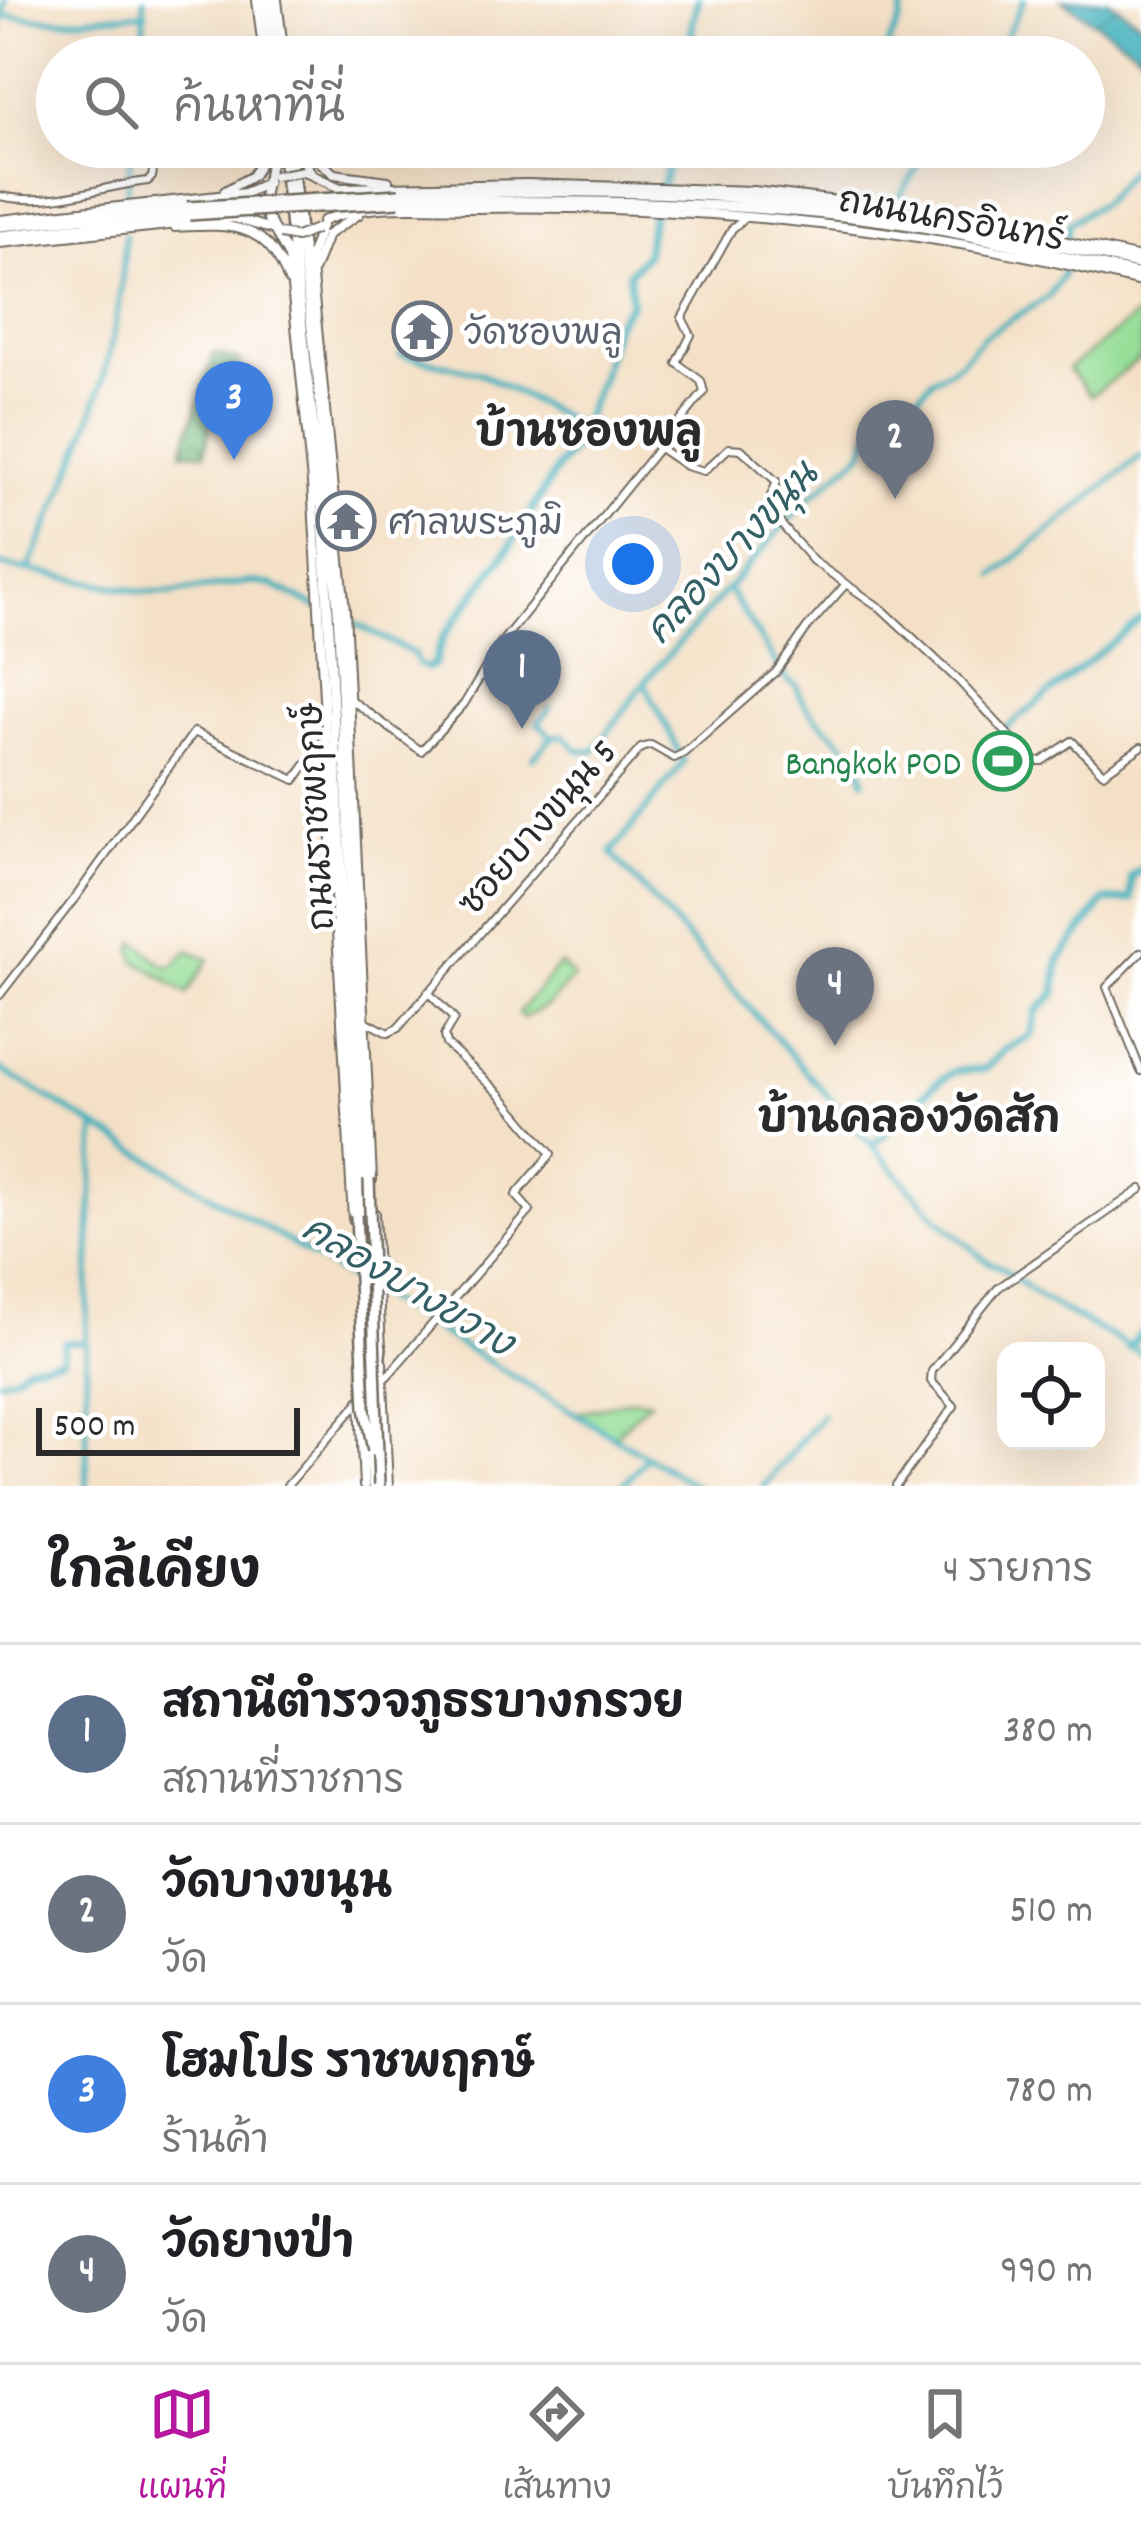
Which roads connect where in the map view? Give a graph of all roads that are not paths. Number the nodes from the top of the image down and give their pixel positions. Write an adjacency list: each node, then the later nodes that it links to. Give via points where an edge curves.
1 (267, 0): 2 (main road); 3 (main road); 4 (main road, via 279,13)
2 (265, 36)
3 (271, 36)
4 (276, 36)
5 (153, 168): 17 (street, via 151,179 51,201)
6 (258, 168): 18 (main road, via 227,191)
7 (276, 168): 13 (main road)
8 (288, 168): 49 (main road, ถนนราชพฤกษ์)
9 (289, 168): 47 (main road, ถนนราชพฤกษ์)
10 (304, 168): 12 (main road)
11 (325, 168): 14 (main road, via 343,177)
12 (308, 173): 13 (main road, bridge); 15 (main road, ถนนนครอินทร์); 34 (main road, via 326,194)
13 (271, 179): 16 (main road); 38 (main road, via 261,206)
14 (443, 184): 15 (main road, ถนนนครอินทร์); 20 (main road, ถนนนครอินทร์)
15 (346, 188): 27 (main road, via 337,200)
16 (234, 194): 18 (main road); 31 (main road, via 246,206)
17 (0, 196)
18 (200, 198): 30 (main road)
19 (399, 198): 20 (main road, ถนนนครอินทร์); 22 (main road, ถนนนครอินทร์); 25 (main road, ถนนนครอินทร์, bridge)
20 (658, 198): 21 (main road, ถนนนครอินทร์); 22 (main road, ถนนนครอินทร์); 23 (main road, ถนนนครอินทร์); 26 (main road, ถนนนครอินทร์); 28 (main road, ถนนนครอินทร์); 32 (main road, ถนนนครอินทร์)
21 (817, 198): 26 (main road); 40 (main road, ถนนนครอินทร์, via 928,212)
22 (522, 201): 23 (main road)
23 (483, 208): 24 (main road, ถนนนครอินทร์)
24 (370, 210): 27 (main road, ถนนนครอินทร์); 42 (main road, via 328,235)
25 (188, 211): 33 (main road, ถนนนครอินทร์); 39 (main road, ถนนนครอินทร์)
26 (867, 211): 40 (main road, ถนนนครอินทร์)
27 (353, 212): 34 (main road, ถนนนครอินทร์)
28 (722, 213): 29 (main road, ถนนนครอินทร์); 37 (street)
29 (749, 215): 35 (main road, ถนนนครอินทร์); 37 (street)
30 (31, 216): 33 (main road)
31 (234, 218): 36 (main road); 38 (main road)
32 (893, 223): 35 (main road); 40 (main road, ถนนนครอินทร์)
33 (0, 224)
34 (319, 225): 38 (main road, bridge, via 297,237); 42 (main road, via 310,250)
35 (870, 227): 40 (main road, ถนนนครอินทร์)
36 (130, 228): 39 (main road); 44 (main road, via 246,230 275,252)
37 (732, 229): 45 (street, via 682,318 691,335 677,363 704,392)
38 (276, 231): 44 (main road)
39 (0, 240)
40 (1064, 252): 41 (main road, ถนนนครอินทร์); 43 (main road, ถนนนครอินทร์)
41 (1141, 261)
42 (313, 276): 46 (main road)
43 (1141, 279)
44 (292, 288): 48 (main road)
45 (658, 447): 50 (street, via 704,471 729,448 741,449 776,482 765,504); 52 (street, via 422,752)
46 (332, 449): 47 (main road); 51 (main road)
47 (328, 476): 51 (main road, ถนนราชพฤกษ์)
48 (312, 482): 49 (main road); 51 (main road)
49 (323, 516): 51 (main road, ถนนราชพฤกษ์)
50 (845, 584): 55 (street, via 958,680 1032,761 1072,741 1105,772); 62 (street, ซอยบางขนุน 5, via 778,667 682,755 641,748)
51 (334, 613): 52 (main road); 53 (main road, ถนนราชพฤกษ์); 54 (main road); 59 (main road, ถนนราชพฤกษ์)
52 (350, 699): 56 (main road)
53 (344, 715): 56 (main road); 66 (main road, ถนนราชพฤกษ์)
54 (328, 734): 57 (main road); 58 (street)
55 (1141, 747)
56 (352, 749): 64 (main road)
57 (329, 752): 58 (street); 60 (main road)
58 (316, 756): 63 (street, via 292,779 194,732)
59 (343, 872): 60 (main road); 70 (main road, ถนนราชพฤกษ์)
60 (337, 903): 69 (main road)
61 (1141, 952): 65 (street, via 1107,987)
62 (428, 992): 64 (street, ซอยบางขนุน 5, via 391,1033); 74 (street, via 454,1018 444,1040 551,1154 516,1195 530,1211)
63 (0, 994)
64 (365, 1021): 67 (main road)
65 (1141, 1071)
66 (363, 1138): 67 (main road); 71 (main road, ถนนราชพฤกษ์)
67 (370, 1174): 71 (main road); 80 (main road, bridge)
68 (1141, 1189): 81 (street, via 992,1295 932,1371 931,1381 954,1406)
69 (353, 1194): 70 (main road); 71 (main road)
70 (358, 1215): 71 (main road, ถนนราชพฤกษ์); 80 (main road, bridge, via 364,1408)
71 (367, 1288): 72 (main road); 75 (main road, ถนนราชพฤกษ์); 76 (main road); 78 (main road, ถนนราชพฤกษ์)
72 (381, 1348): 73 (main road); 75 (main road)
73 (382, 1361): 74 (main road); 75 (main road)
74 (394, 1364): 75 (street)
75 (380, 1382): 80 (main road, ถนนราชพฤกษ์)
76 (360, 1401): 77 (main road); 79 (street)
77 (362, 1420): 78 (main road); 80 (main road)
78 (370, 1448): 80 (main road, ถนนราชพฤกษ์)
79 (287, 1486)
80 (377, 1486)
81 (896, 1486)

